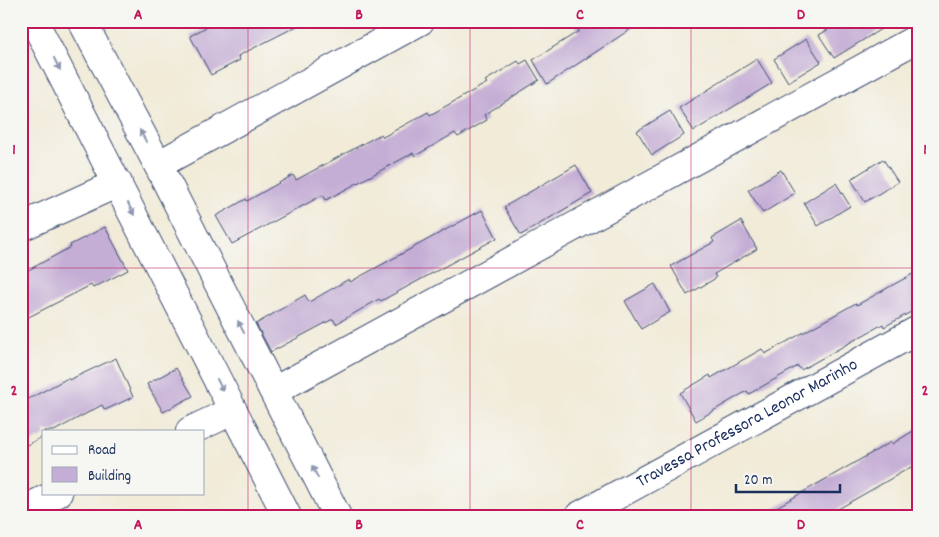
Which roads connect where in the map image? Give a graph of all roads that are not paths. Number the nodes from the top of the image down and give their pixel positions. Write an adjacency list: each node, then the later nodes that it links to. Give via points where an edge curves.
1 (34, 21): 6 (street, one-way to 6)
2 (82, 21): 5 (street, one-way to 2)
3 (420, 21): 5 (street)
4 (918, 38): 9 (street)
5 (158, 165): 9 (street, one-way to 5)
6 (118, 183): 7 (street); 10 (street, one-way to 10)
7 (21, 227)
8 (918, 330): 16 (street, Travessa Professora Leonor Marinho)
9 (274, 391): 15 (street, one-way to 9)
10 (232, 411): 11 (street); 14 (street)
11 (192, 430)
12 (56, 494): 13 (street)
13 (21, 511)
14 (287, 516)
15 (337, 516)
16 (579, 516)

